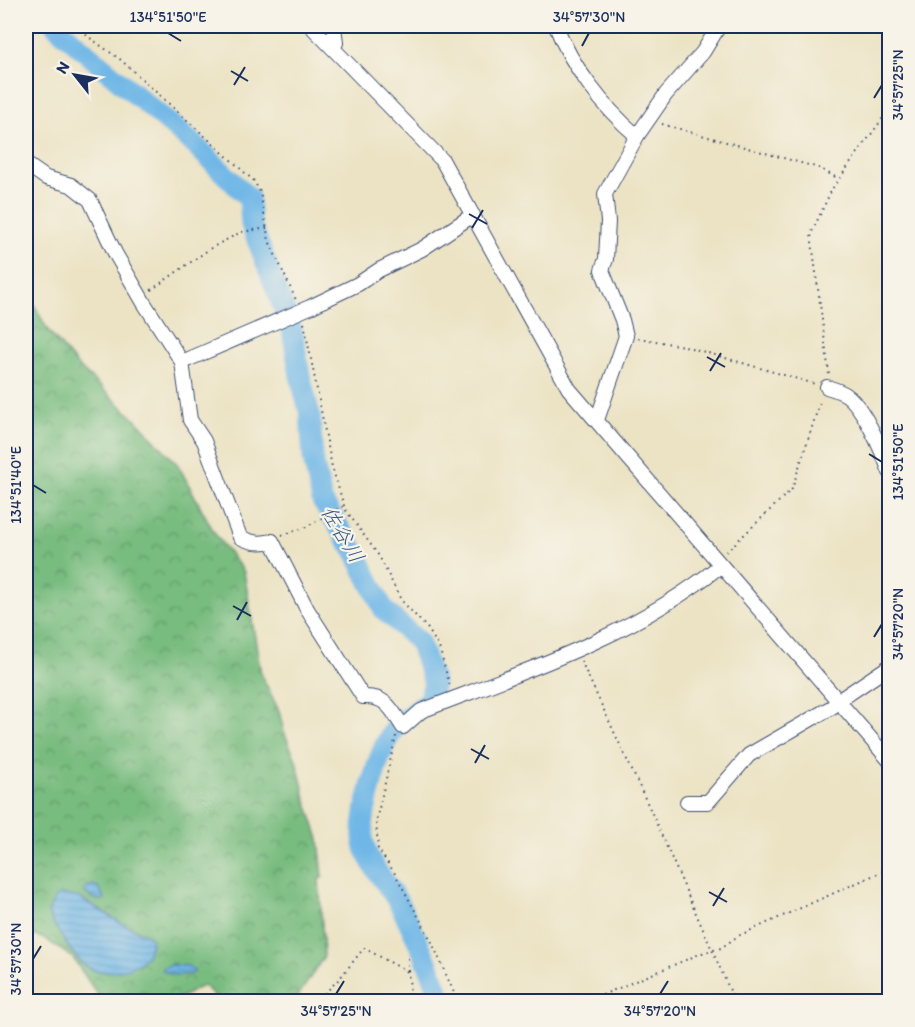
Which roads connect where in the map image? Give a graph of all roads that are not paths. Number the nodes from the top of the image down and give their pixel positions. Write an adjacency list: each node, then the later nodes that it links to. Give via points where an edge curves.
1 (311, 26): 5 (street)
2 (334, 26): 5 (street)
3 (556, 26): 6 (street, via 599,97)
4 (719, 26): 6 (street)
5 (333, 48): 8 (street, via 442,160)
6 (637, 136): 11 (street, via 605,194 608,221 602,270 626,336)
7 (26, 166): 9 (street, via 46,178 71,185 90,200 115,253)
8 (473, 214): 9 (street, via 422,249 358,284); 11 (street, via 570,389)
9 (182, 362): 13 (street, via 190,420 204,441 240,537 262,543 272,541 307,609 363,697 385,701 403,727 421,711 628,627 698,584)
10 (827, 387): 12 (street, via 846,394 857,405)
11 (597, 420): 13 (street)
12 (890, 471)
13 (719, 563): 15 (street)
14 (890, 666): 15 (street)
15 (838, 701): 16 (street); 17 (street, via 748,755 708,802)
16 (890, 761)
17 (687, 802)

